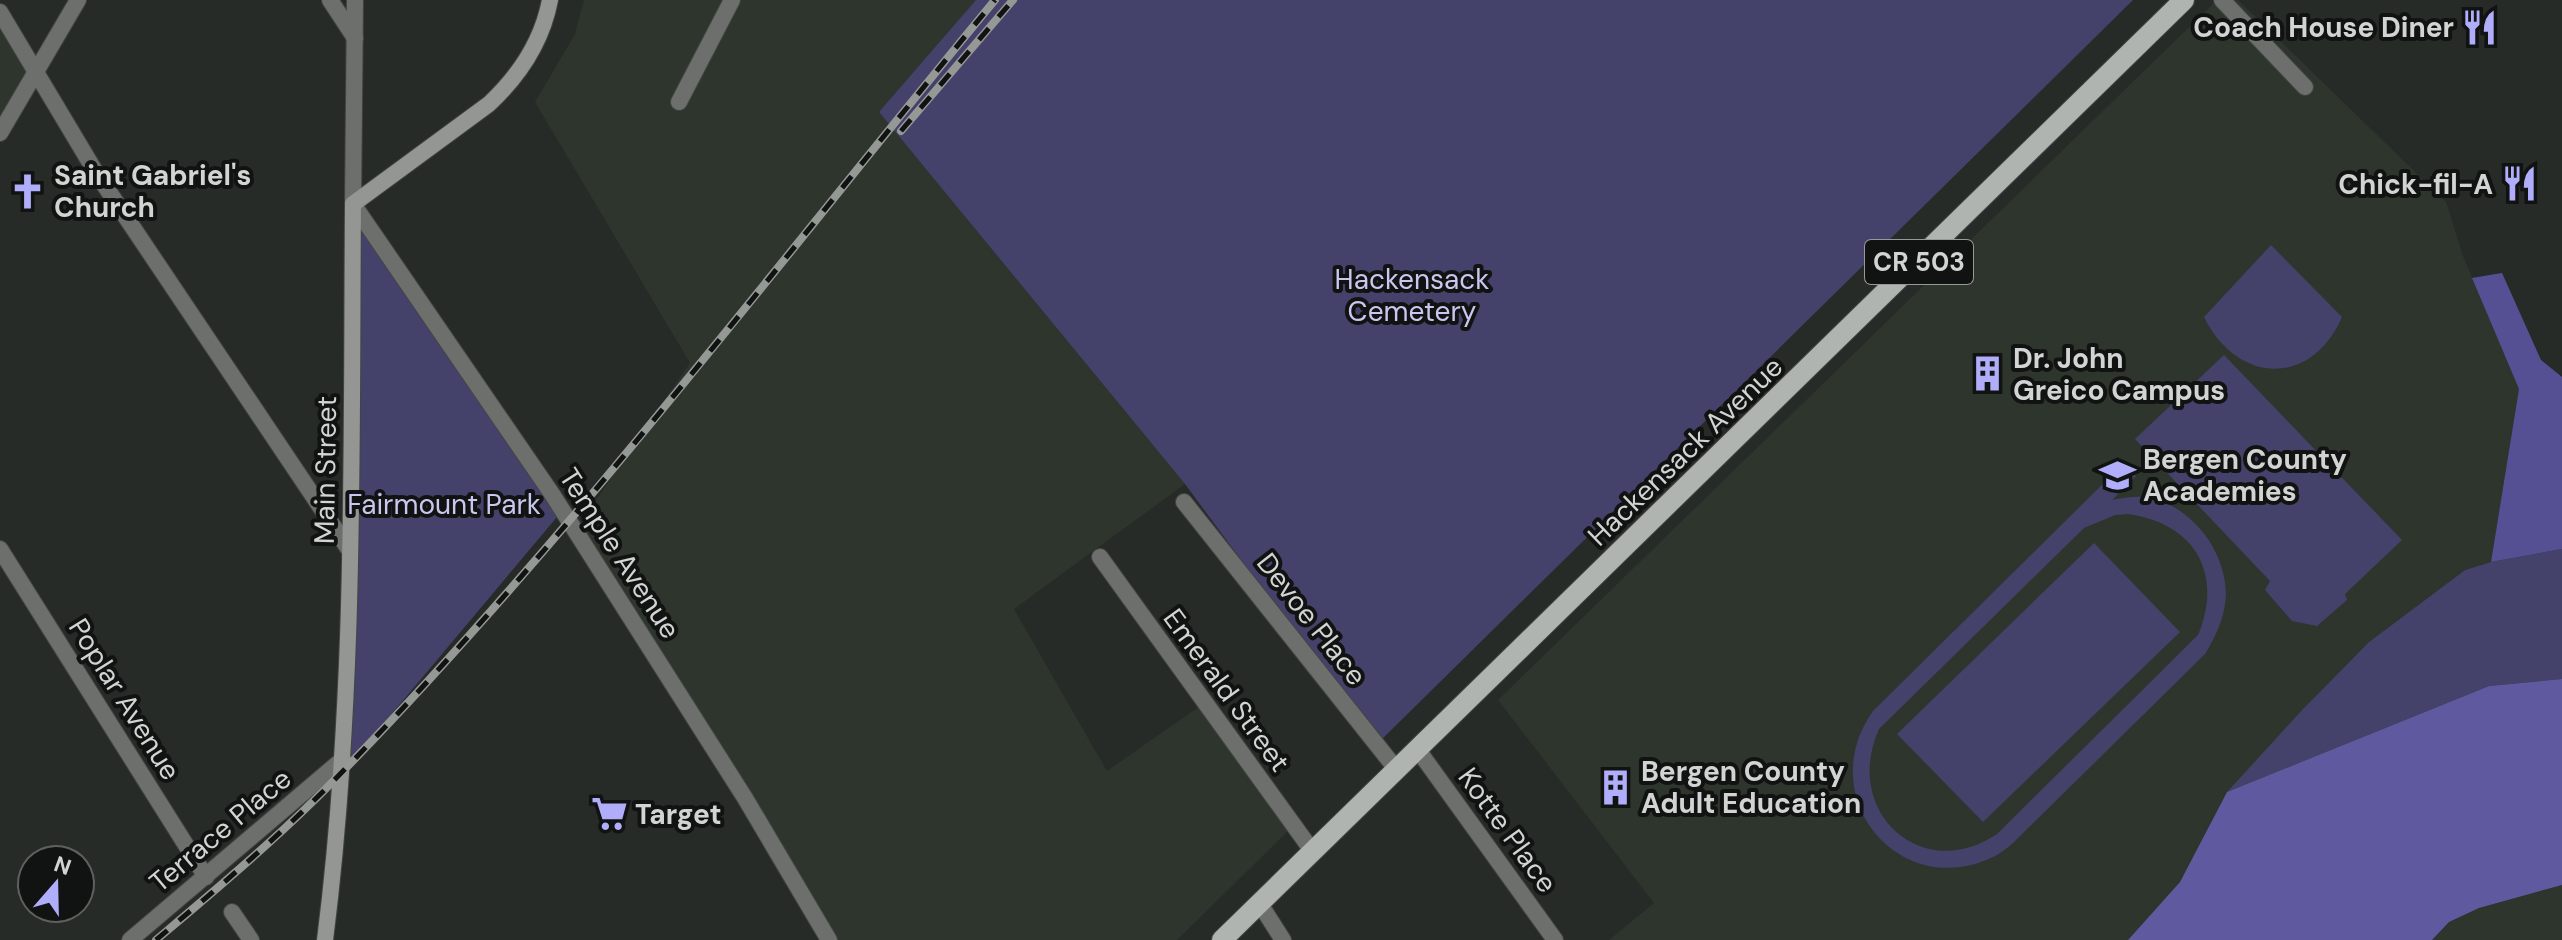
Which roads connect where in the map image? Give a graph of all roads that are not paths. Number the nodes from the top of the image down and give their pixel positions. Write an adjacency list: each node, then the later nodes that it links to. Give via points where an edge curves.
1 (78, 0): 10 (street)
2 (330, 0): 9 (street)
3 (355, 0): 9 (street, Main Street)
4 (550, 0): 14 (main road, via 538,40 507,87)
5 (732, 0): 12 (street)
6 (2184, 0): 19 (main road, Hackensack Avenue / CR 503)
7 (2222, 0): 11 (street)
8 (0, 12): 10 (street)
9 (355, 38): 14 (street, Main Street)
10 (37, 71): 13 (street); 17 (street, via 95,171)
11 (2305, 87)
12 (679, 102)
13 (0, 133)
14 (353, 204): 17 (main road, Main Street); 29 (street, Temple Avenue, via 552,494)
15 (1184, 502): 21 (street, Devoe Place)
16 (0, 549): 23 (street, Poplar Avenue)
17 (350, 551): 20 (main road, Main Street)
18 (1100, 557): 22 (street, Emerald Street)
19 (1418, 750): 21 (main road, Hackensack Avenue / CR 503); 32 (street, Kotte Place)
20 (343, 759): 23 (street, Terrace Place); 28 (main road, Main Street)
21 (1397, 770): 22 (main road, Hackensack Avenue / CR 503)
22 (1313, 852): 24 (main road, Hackensack Avenue / CR 503)
23 (206, 877): 26 (street, Terrace Place)
24 (1260, 904): 30 (main road, Hackensack Avenue / CR 503); 31 (street)
25 (232, 912): 27 (street)
26 (130, 940)
27 (251, 940)
28 (325, 940)
29 (829, 940)
30 (1222, 940)
31 (1283, 940)
32 (1555, 940)

